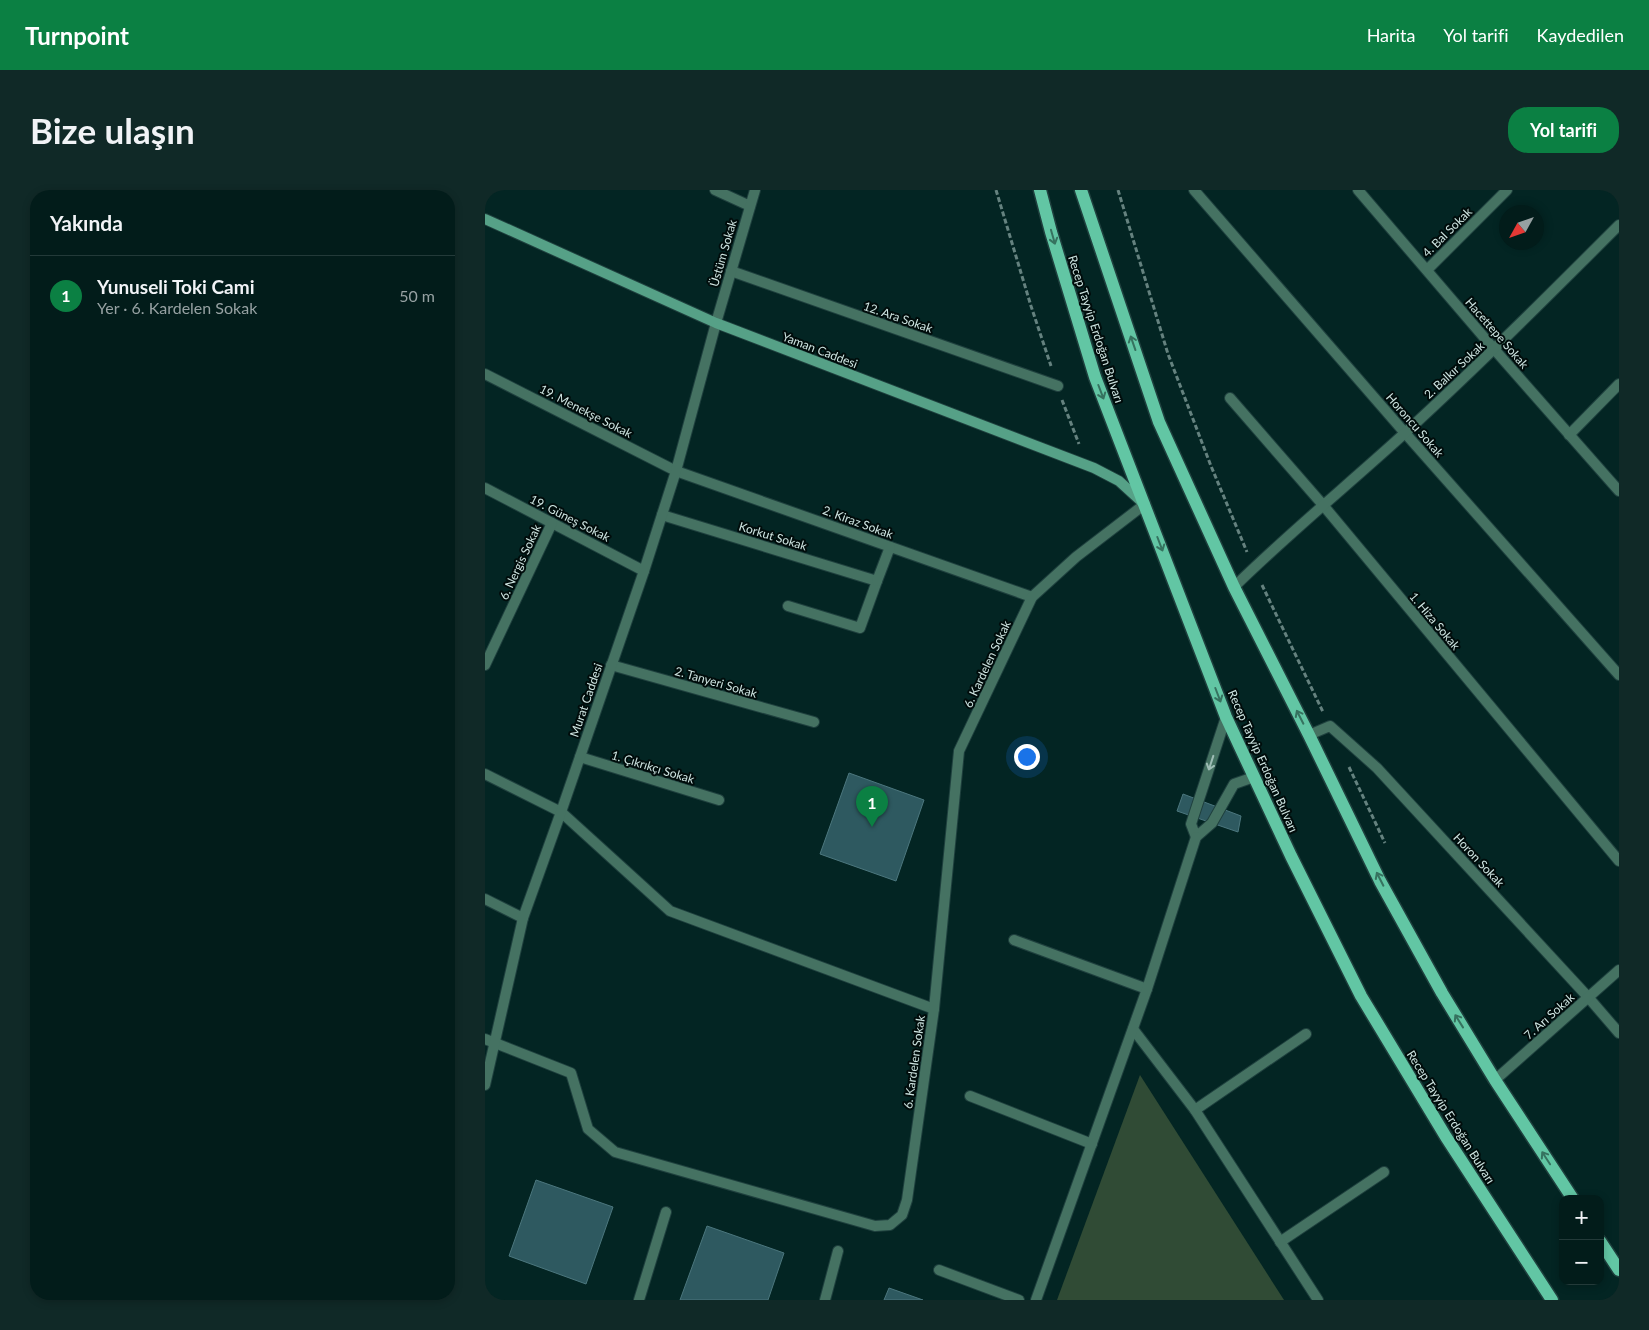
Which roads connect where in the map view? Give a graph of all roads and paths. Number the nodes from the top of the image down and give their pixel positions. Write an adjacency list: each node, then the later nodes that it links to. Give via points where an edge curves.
1 (715, 190): 9 (street)
2 (755, 190): 9 (street, Üstüm Sokak)
3 (996, 190): 18 (path)
4 (1040, 190): 26 (main road, Recep Tayyip Erdoğan Bulvarı, one-way to 26, via 1095,377)
5 (1081, 190): 33 (main road, one-way to 5, via 1159,422)
6 (1194, 190): 20 (street, Horoncu Sokak)
7 (1358, 190): 12 (street, Hacettepe Sokak)
8 (1507, 190): 12 (street, 4. Bal Sokak)
9 (750, 206): 13 (street, Üstüm Sokak)
10 (485, 218): 14 (main road, Yaman Caddesi)
11 (1619, 225): 15 (street, 2. Balkır Sokak)
12 (1427, 270): 15 (street, Hacettepe Sokak)
13 (731, 271): 14 (street, Üstüm Sokak); 18 (street, 12. Ara Sokak)
14 (716, 323): 22 (main road, Yaman Caddesi); 23 (street, Murat Caddesi)
15 (1494, 349): 20 (street, 2. Balkır Sokak); 21 (street, Hacettepe Sokak)
16 (485, 375): 23 (street, 19. Menekşe Sokak)
17 (1619, 384): 21 (street)
18 (1058, 386): 22 (path, via 1080,446)
19 (1230, 398): 27 (street, 1. Hiza Sokak)
20 (1405, 433): 27 (street, 2. Balkır Sokak); 38 (street, Horoncu Sokak)
21 (1569, 435): 25 (street, Hacettepe Sokak)
22 (1094, 468): 26 (main road, Yaman Caddesi, via 1119,481)
23 (676, 471): 28 (street, Murat Caddesi); 30 (street, 2. Kiraz Sokak)
24 (485, 488): 29 (street, 19. Güneş Sokak)
25 (1619, 491)
26 (1145, 504): 34 (street, 6. Kardelen Sokak, via 1076,557); 39 (main road, Recep Tayyip Erdoğan Bulvarı, one-way to 39)
27 (1323, 505): 33 (street, 2. Balkır Sokak); 48 (street, 1. Hiza Sokak)
28 (662, 515): 31 (street, Murat Caddesi); 32 (street, Korkut Sokak)
29 (552, 523): 31 (street, 19. Güneş Sokak); 37 (street, 6. Nergis Sokak)
30 (890, 546): 32 (street); 34 (street, 2. Kiraz Sokak)
31 (644, 571): 36 (street, Murat Caddesi)
32 (877, 581): 35 (street, via 860,628)
33 (1234, 587): 41 (main road, one-way to 33)
34 (1032, 597): 55 (street, 6. Kardelen Sokak, via 959,751)
35 (788, 606)
36 (611, 665): 40 (street, 2. Tanyeri Sokak); 42 (street, Murat Caddesi)
37 (485, 666)
38 (1619, 675)
39 (1226, 717): 44 (main road, Recep Tayyip Erdoğan Bulvarı); 47 (street, one-way to 47, via 1191,824)
40 (814, 722)
41 (1309, 735): 54 (street, Horon Sokak, via 1330,726 1377,768); 61 (main road, one-way to 41, via 1385,890)
42 (580, 758): 45 (street, 1. Çıkrıkçı Sokak); 46 (street, Murat Caddesi)
43 (485, 774): 46 (street)
44 (1254, 777): 47 (street, via 1234,784 1212,823); 79 (main road, Recep Tayyip Erdoğan Bulvarı, via 1361,996 1446,1137)
45 (719, 800)
46 (561, 812): 50 (street, Murat Caddesi); 55 (street, via 669,911)
47 (1197, 836): 53 (street)
48 (1619, 861)
49 (485, 899): 50 (street)
50 (523, 918): 60 (street, Murat Caddesi)
51 (1014, 940): 53 (street)
52 (1619, 970): 54 (street, 7. Arı Sokak)
53 (1147, 989): 56 (street)
54 (1588, 997): 57 (street, Horon Sokak); 61 (street, 7. Arı Sokak)
55 (934, 1009): 60 (street, 6. Kardelen Sokak, via 907,1200 902,1215 890,1225 875,1226 840,1218 615,1152 588,1129 571,1073)
56 (1133, 1029): 64 (street); 65 (street)
57 (1619, 1033)
58 (1306, 1034): 64 (street)
59 (485, 1039): 60 (street)
60 (495, 1044): 62 (street, Murat Caddesi)
61 (1495, 1080): 67 (main road, one-way to 61)
62 (485, 1085)
63 (971, 1096): 65 (street)
64 (1195, 1110): 69 (street)
65 (1091, 1144): 77 (street)
66 (1384, 1172): 69 (street)
67 (1570, 1195)
68 (666, 1212): 74 (street)
69 (1280, 1242): 78 (street)
70 (1604, 1247): 73 (main road)
71 (838, 1251): 75 (street)
72 (939, 1270): 76 (street)
73 (1619, 1270)
74 (639, 1300)
75 (825, 1300)
76 (1019, 1300)
77 (1036, 1300)
78 (1318, 1300)
79 (1552, 1300)

